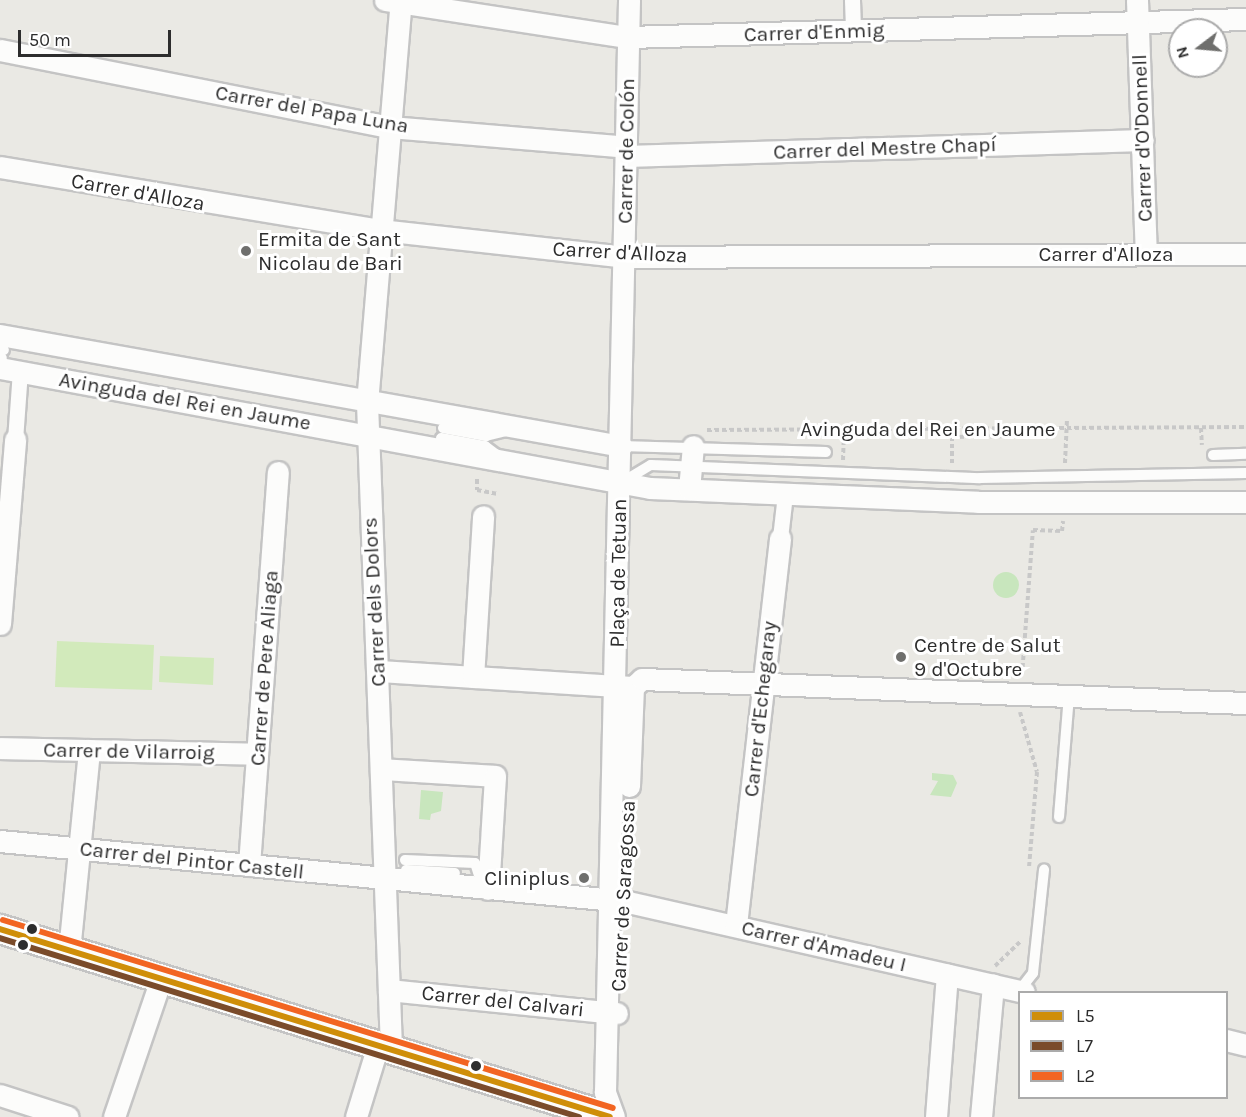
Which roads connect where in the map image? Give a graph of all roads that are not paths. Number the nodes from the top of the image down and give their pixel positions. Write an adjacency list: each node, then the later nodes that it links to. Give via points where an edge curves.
1 (629, 0): 8 (street, Carrer de Colón)
2 (852, 0): 7 (street)
3 (1137, 0): 6 (street, Carrer d'O'Donnell)
4 (396, 1): 8 (street, Carrer d'Enmig); 10 (street)
5 (1246, 20): 6 (street, Carrer d'Enmig)
6 (1138, 22): 7 (street, Carrer d'Enmig); 11 (street, Carrer d'O'Donnell)
7 (853, 31): 8 (street, Carrer d'Enmig)
8 (628, 37): 12 (street, Carrer de Colón)
9 (0, 50): 10 (street, Carrer del Papa Luna)
10 (390, 127): 12 (street, Carrer del Papa Luna); 14 (street)
11 (1143, 140): 12 (street, Carrer del Mestre Chapí); 15 (street, Carrer d'O'Donnell)
12 (626, 152): 17 (street, Carrer de Colón)
13 (0, 166): 14 (street, Carrer d'Alloza)
14 (381, 230): 17 (street, Carrer d'Alloza); 19 (street)
15 (1146, 254): 16 (street, Carrer d'Alloza); 17 (street, Carrer d'Alloza)
16 (1246, 254)
17 (624, 257): 24 (street, Carrer de Colón)
18 (4, 355): 19 (street, Avinguda del Rei en Jaume); 21 (street, Avinguda del Rei en Jaume); 23 (street)
19 (367, 403): 20 (street, Avinguda del Rei en Jaume); 21 (street)
20 (512, 429): 22 (street, Avinguda del Rei en Jaume); 29 (lane, via 486,436 442,433 485,446)
21 (370, 435): 29 (street, Avinguda del Rei en Jaume); 41 (street, Carrer dels Dolors)
22 (559, 438): 24 (street, Avinguda del Rei en Jaume); 30 (street, via 559,456)
23 (15, 440): 39 (street)
24 (621, 446): 25 (lane); 33 (street, Plaça de Tetuan)
25 (696, 448): 26 (lane); 32 (lane, Avinguda del Rei en Jaume, via 843,473 1064,477); 33 (lane, Avinguda del Rei en Jaume, via 651,465); 34 (street)
26 (826, 452)
27 (1214, 454): 28 (lane)
28 (1246, 454)
29 (507, 462): 30 (street, Avinguda del Rei en Jaume)
30 (550, 471): 33 (street, Avinguda del Rei en Jaume)
31 (278, 472): 49 (street, Carrer de Pere Aliaga)
32 (1246, 473)
33 (620, 483): 34 (street, Avinguda del Rei en Jaume); 43 (street, Plaça de Tetuan)
34 (689, 489): 35 (street, Avinguda del Rei en Jaume)
35 (785, 494): 36 (street, Avinguda del Rei en Jaume, via 1063,502); 38 (street, Carrer d'Echegaray)
36 (1246, 502)
37 (483, 516): 42 (street)
38 (780, 538): 44 (street, Carrer d'Echegaray)
39 (1, 603): 40 (street)
40 (0, 624)
41 (378, 671): 42 (street); 50 (street, Carrer dels Dolors)
42 (473, 677): 43 (street)
43 (626, 684): 44 (street); 60 (street, Carrer de Saragossa)
44 (764, 684): 45 (street); 61 (street, Carrer d'Echegaray)
45 (1069, 696): 46 (street); 51 (lane)
46 (1246, 703)
47 (0, 747): 48 (street, Carrer de Vilarroig)
48 (89, 750): 49 (street, Carrer de Vilarroig); 53 (street)
49 (257, 754): 55 (street, Carrer de Pere Aliaga)
50 (381, 769): 58 (street, Carrer dels Dolors); 59 (street, via 495,776)
51 (1059, 818)
52 (0, 841): 53 (street, Carrer del Pintor Castell)
53 (79, 849): 55 (street, Carrer del Pintor Castell); 63 (street)
54 (405, 860): 59 (lane, via 475,863)
55 (249, 865): 58 (street, Carrer del Pintor Castell)
56 (1044, 870): 69 (lane, via 1033,972)
57 (455, 873): 58 (lane)
58 (385, 874): 59 (street, Carrer del Pintor Castell); 67 (street, Carrer dels Dolors)
59 (485, 888): 60 (street, Carrer d'Amadeu I)
60 (614, 900): 61 (street, Carrer d'Amadeu I); 70 (street, Carrer de Saragossa)
61 (736, 925): 64 (street, Carrer d'Amadeu I)
62 (0, 929): 63 (main road)
63 (69, 951): 65 (main road)
64 (947, 974): 66 (street, Carrer d'Amadeu I); 79 (street)
65 (161, 979): 73 (main road); 77 (street)
66 (989, 984): 68 (street, Carrer d'Amadeu I); 80 (street)
67 (389, 990): 70 (street, Carrer del Calvari); 73 (street, Carrer dels Dolors)
68 (1018, 991)
69 (1022, 991)
70 (609, 1012): 75 (street, Carrer de Saragossa, via 599,1070)
71 (1228, 1040): 72 (street)
72 (1246, 1045)
73 (385, 1046): 75 (main road); 78 (street, Carrer dels Dolors)
74 (0, 1095): 76 (street)
75 (602, 1116)
76 (68, 1117)
77 (114, 1117)
78 (356, 1117)
79 (936, 1117)
80 (981, 1117)

